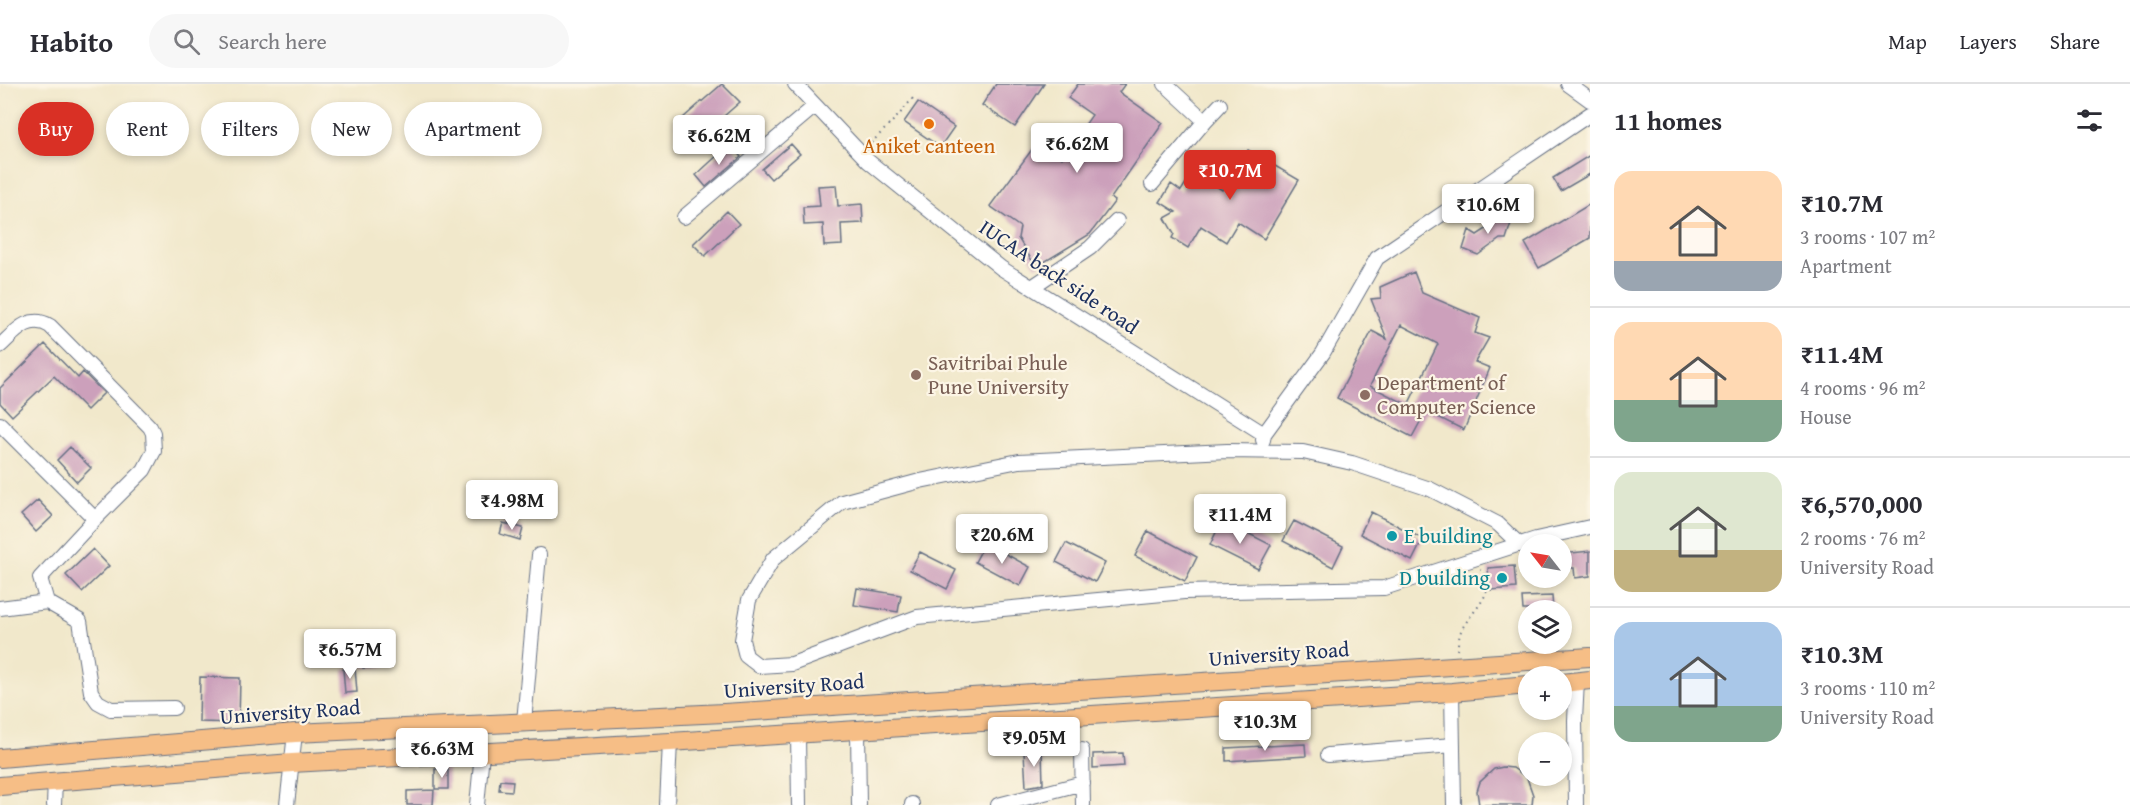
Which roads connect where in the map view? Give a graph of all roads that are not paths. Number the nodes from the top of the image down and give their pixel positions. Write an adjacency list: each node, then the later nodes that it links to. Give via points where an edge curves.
1 (795, 84): 6 (street, IUCAA back side road)
2 (1165, 84): 8 (street)
3 (1568, 84): 4 (street)
4 (1590, 100)
5 (1220, 105): 8 (street)
6 (815, 106): 10 (street); 12 (street, IUCAA back side road, via 860,153 1001,268)
7 (1590, 114): 15 (street, via 1377,258 1323,353)
8 (1205, 121): 9 (street)
9 (1152, 184)
10 (684, 217)
11 (1118, 221): 12 (street, via 1090,248)
12 (1032, 288): 15 (street, IUCAA back side road)
13 (0, 346): 17 (street, via 27,322 43,322 150,428 154,451 144,470)
14 (0, 424): 17 (street)
15 (1264, 434): 16 (street)
16 (1263, 451): 20 (street, via 1303,452 1342,460 1430,489 1498,524); 21 (street, via 1019,461 842,502 773,559 749,600 742,640 746,656 759,666 792,664 917,617 1184,592 1384,588)
17 (94, 519): 23 (street, via 40,578)
18 (1590, 527): 19 (street)
19 (1563, 534)
20 (1518, 543)
21 (1518, 546)
22 (540, 555): 30 (street)
23 (47, 602): 24 (street); 29 (street, via 80,621 91,692 98,702 111,709)
24 (0, 609)
25 (1590, 657): 30 (main road, University Road, via 723,713)
26 (1576, 681): 53 (street)
27 (1518, 687): 28 (main road)
28 (1452, 692): 31 (main road); 35 (street)
29 (174, 708)
30 (524, 722): 32 (main road, University Road)
31 (858, 730): 33 (main road); 49 (street)
32 (296, 733): 39 (main road, University Road); 40 (street)
33 (798, 734): 34 (main road); 48 (street)
34 (670, 742): 37 (main road); 47 (street)
35 (1453, 745): 38 (street); 52 (street)
36 (1082, 750): 42 (street)
37 (482, 753): 40 (main road); 46 (street)
38 (1328, 754)
39 (0, 758)
40 (292, 763): 41 (main road); 45 (street)
41 (55, 781): 43 (main road); 44 (street)
42 (1083, 783): 50 (street); 51 (street)
43 (0, 786)
44 (54, 805)
45 (287, 805)
46 (476, 805)
47 (667, 805)
48 (799, 805)
49 (859, 805)
50 (998, 805)
51 (1083, 805)
52 (1454, 805)
53 (1576, 805)

